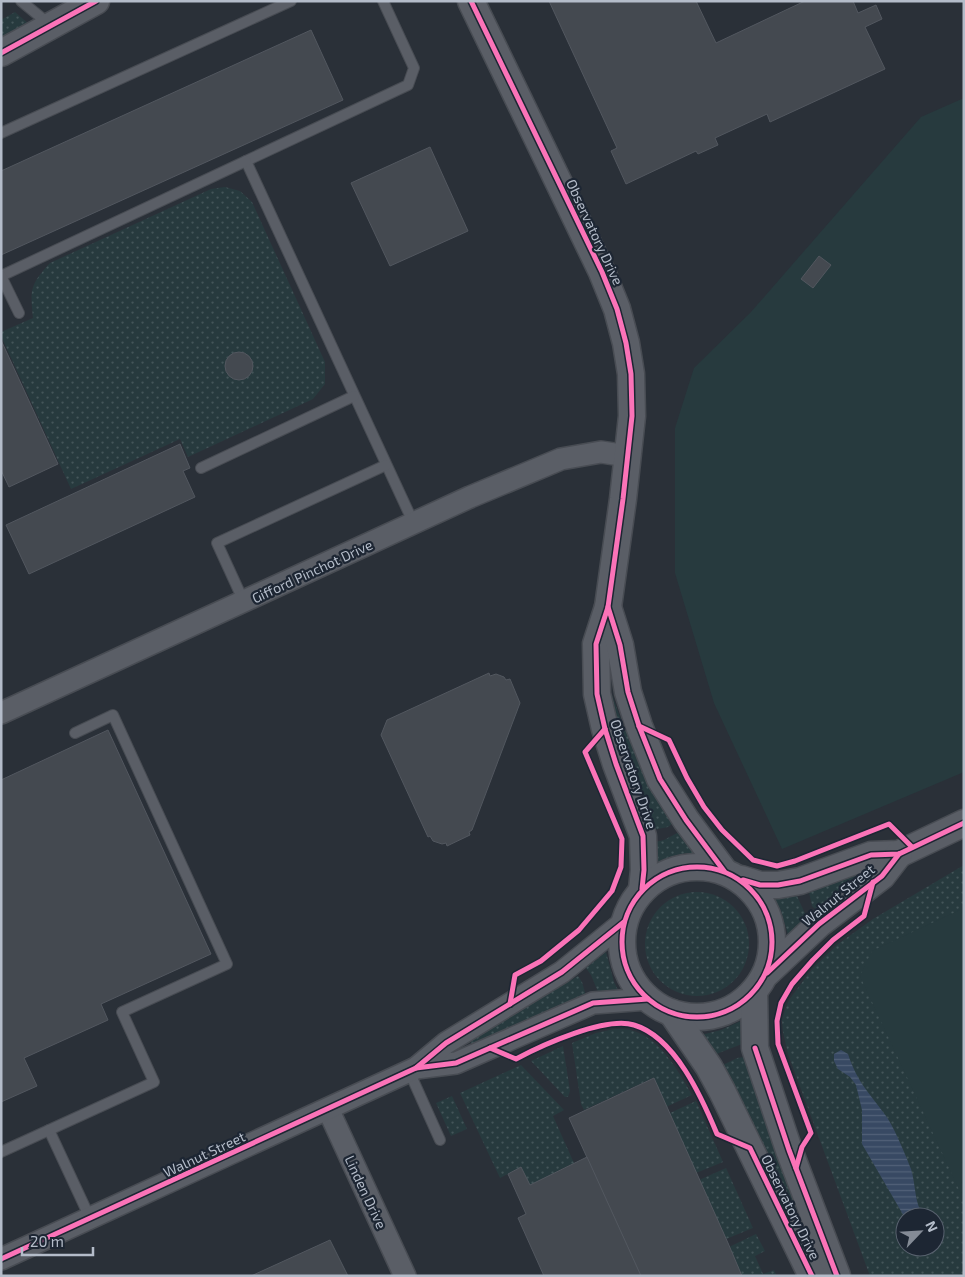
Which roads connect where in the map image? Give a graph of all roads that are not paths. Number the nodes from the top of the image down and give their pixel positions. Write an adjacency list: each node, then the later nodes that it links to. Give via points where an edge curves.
1 (21, 1): 6 (lane)
2 (96, 1): 6 (street)
3 (291, 1): 8 (lane)
4 (383, 1): 9 (lane, via 414,68 408,85)
5 (471, 1): 13 (street, Observatory Drive, via 598,263 617,309 631,374 632,416)
6 (51, 26): 7 (street)
7 (1, 53)
8 (1, 133)
9 (246, 161): 10 (lane); 12 (lane)
10 (1, 276): 11 (lane)
11 (19, 313)
12 (354, 396): 14 (lane); 15 (lane)
13 (628, 456): 16 (street, Gifford Pinchot Drive, via 601,452 561,459); 18 (street, Observatory Drive)
14 (386, 465): 16 (lane); 17 (lane, via 217,543)
15 (201, 468)
16 (414, 524): 17 (street, Gifford Pinchot Drive)
17 (244, 602): 19 (street, Gifford Pinchot Drive)
18 (608, 608): 23 (street, Observatory Drive, via 620,645 638,726 660,779 686,820); 24 (street, Observatory Drive, via 596,644 597,694 616,764 643,836)
19 (1, 713)
20 (74, 733): 31 (lane, via 113,715 226,964 122,1012 154,1082)
21 (964, 823): 22 (street, Walnut Street)
22 (899, 854): 23 (street, Walnut Street, via 871,854 813,877 778,885 760,886); 26 (street, Walnut Street, via 882,876 819,924)
23 (732, 875): 24 (street, via 695,866 666,872); 26 (street, via 759,898 770,921 773,947)
24 (642, 889): 25 (street)
25 (624, 922): 27 (street, via 622,950 630,977); 29 (street, Walnut Street, via 562,972 446,1043)
26 (761, 982): 28 (street, via 737,1006 717,1015 694,1018); 38 (street, Observatory Drive, via 755,1048 789,1150)
27 (648, 1000): 28 (street); 29 (street, Walnut Street, via 593,1003 456,1063)
28 (672, 1013): 37 (street, Observatory Drive, via 722,1091)
29 (412, 1070): 30 (street, Walnut Street); 32 (lane)
30 (328, 1109): 34 (street, Walnut Street); 36 (street, Linden Drive)
31 (49, 1130): 33 (lane); 34 (lane)
32 (440, 1140)
33 (1, 1152)
34 (90, 1218): 35 (street, Walnut Street)
35 (1, 1259)
36 (405, 1276)
37 (812, 1276)
38 (837, 1276)

